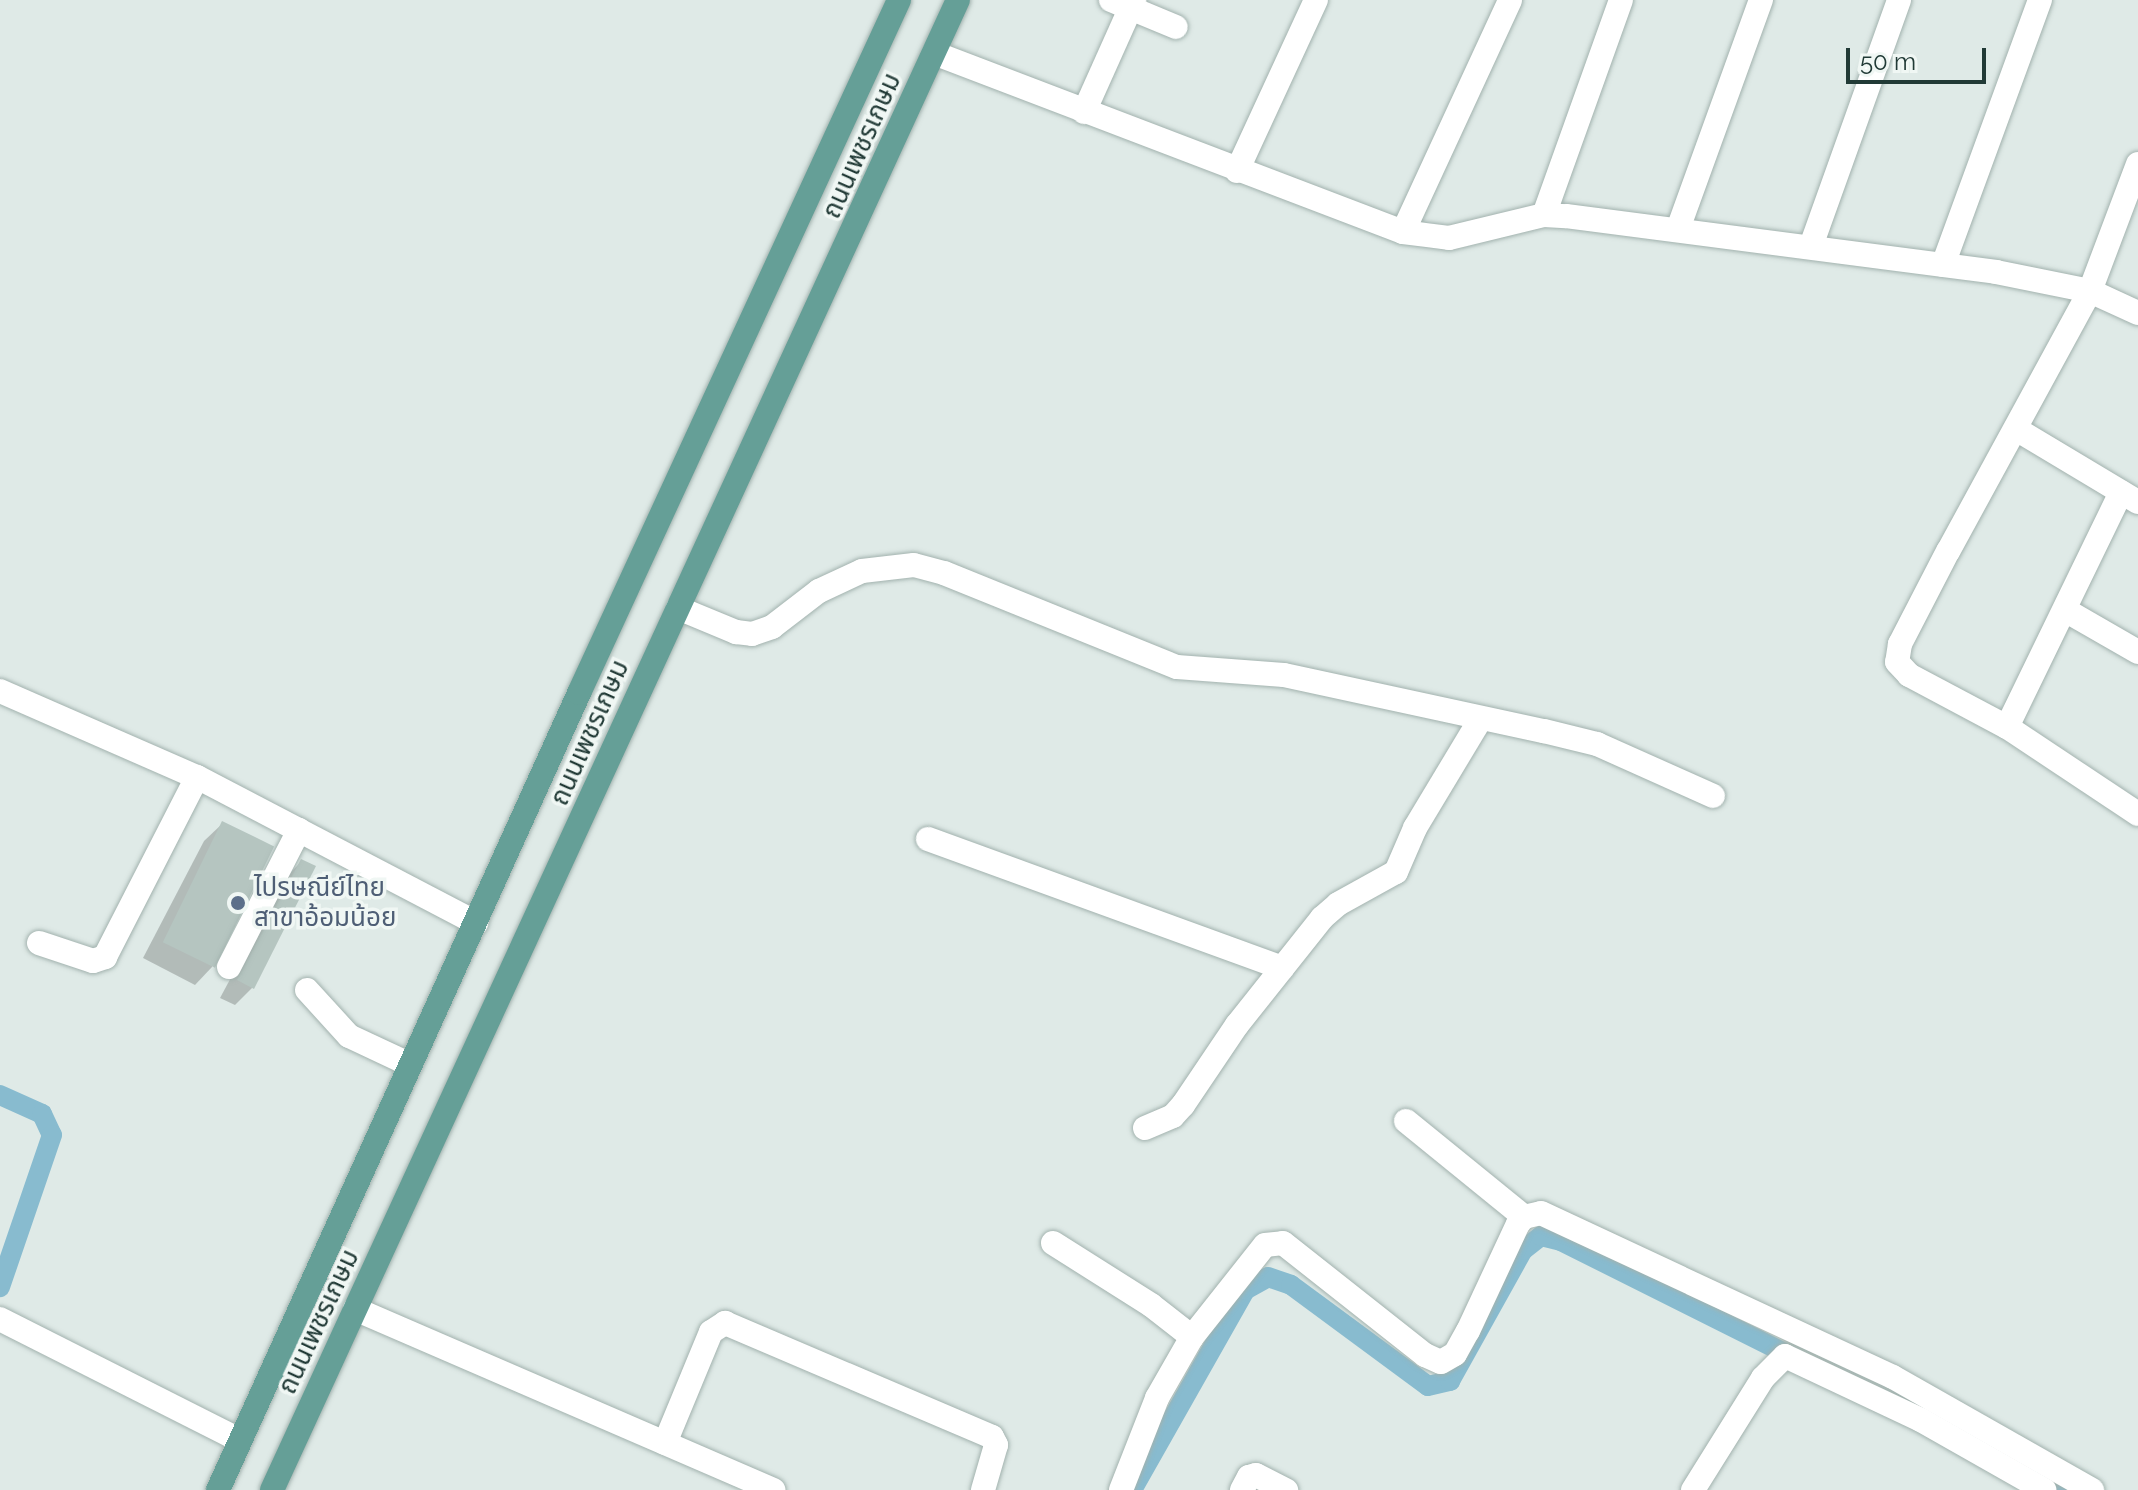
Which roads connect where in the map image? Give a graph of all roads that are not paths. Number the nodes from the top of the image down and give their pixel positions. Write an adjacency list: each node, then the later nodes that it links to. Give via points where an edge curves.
1 (899, 0): 35 (main road, ถนนเพชรเกษม)
2 (958, 0): 11 (main road, ถนนเพชรเกษม)
3 (1316, 0): 14 (street)
4 (1510, 0): 17 (street)
5 (1621, 0): 15 (street)
6 (1761, 0): 16 (street)
7 (1899, 0): 18 (street)
8 (2040, 0): 19 (street)
9 (1125, 3): 10 (street); 12 (street)
10 (1176, 27)
11 (934, 53): 12 (street); 24 (main road, ถนนเพชรเกษม)
12 (1084, 112): 14 (street)
13 (2138, 164): 20 (street)
14 (1237, 171): 17 (street)
15 (1544, 215): 16 (street); 17 (street, via 1449,238)
16 (1678, 229): 18 (street)
17 (1403, 232)
18 (1811, 246): 19 (street)
19 (1943, 265): 20 (street)
20 (2090, 291): 21 (street); 22 (street)
21 (2138, 313)
22 (2016, 429): 23 (street); 29 (street, via 1900,644 1897,662 1909,675)
23 (2129, 497): 25 (street)
24 (678, 608): 28 (street, via 752,634 772,627 819,591 862,571 914,565 1177,667 1284,675); 45 (main road, ถนนเพชรเกษม)
25 (2065, 610): 26 (street); 29 (street)
26 (2138, 652)
27 (0, 691): 30 (street)
28 (1480, 720): 31 (street, via 1597,744); 38 (street, via 1415,828 1396,872 1338,904)
29 (2007, 727): 32 (street)
30 (197, 777): 33 (street); 36 (street, via 105,957 88,960)
31 (1713, 796)
32 (2138, 814)
33 (299, 830): 35 (street); 37 (street)
34 (928, 839): 38 (street)
35 (476, 923): 40 (main road, ถนนเพชรเกษม)
36 (39, 943)
37 (229, 967)
38 (1282, 968): 42 (street, via 1183,1105 1173,1116)
39 (307, 990): 40 (street, via 349,1036)
40 (411, 1065): 48 (main road, ถนนเพชรเกษม)
41 (1406, 1121): 43 (street)
42 (1145, 1128)
43 (1524, 1217): 47 (street, via 1455,1354 1441,1362 1425,1355 1298,1253 1274,1241 1252,1260); 59 (street, via 1541,1213 1564,1222 1893,1377)
44 (1053, 1243): 47 (street)
45 (355, 1309): 49 (street); 51 (main road, ถนนเพชรเกษม)
46 (0, 1319): 48 (street)
47 (1192, 1337): 54 (street, via 1157,1398)
48 (240, 1440): 50 (main road, ถนนเพชรเกษม)
49 (665, 1443): 52 (street); 53 (street, via 711,1332 725,1323 992,1437 995,1450)
50 (218, 1490)
51 (272, 1490)
52 (772, 1490)
53 (983, 1490)
54 (1121, 1490)
55 (1242, 1490): 56 (street, via 1256,1475)
56 (1286, 1490)
57 (1693, 1490): 58 (street, via 1763,1378 1785,1356 1921,1420)
58 (2044, 1490)
59 (2092, 1490)

